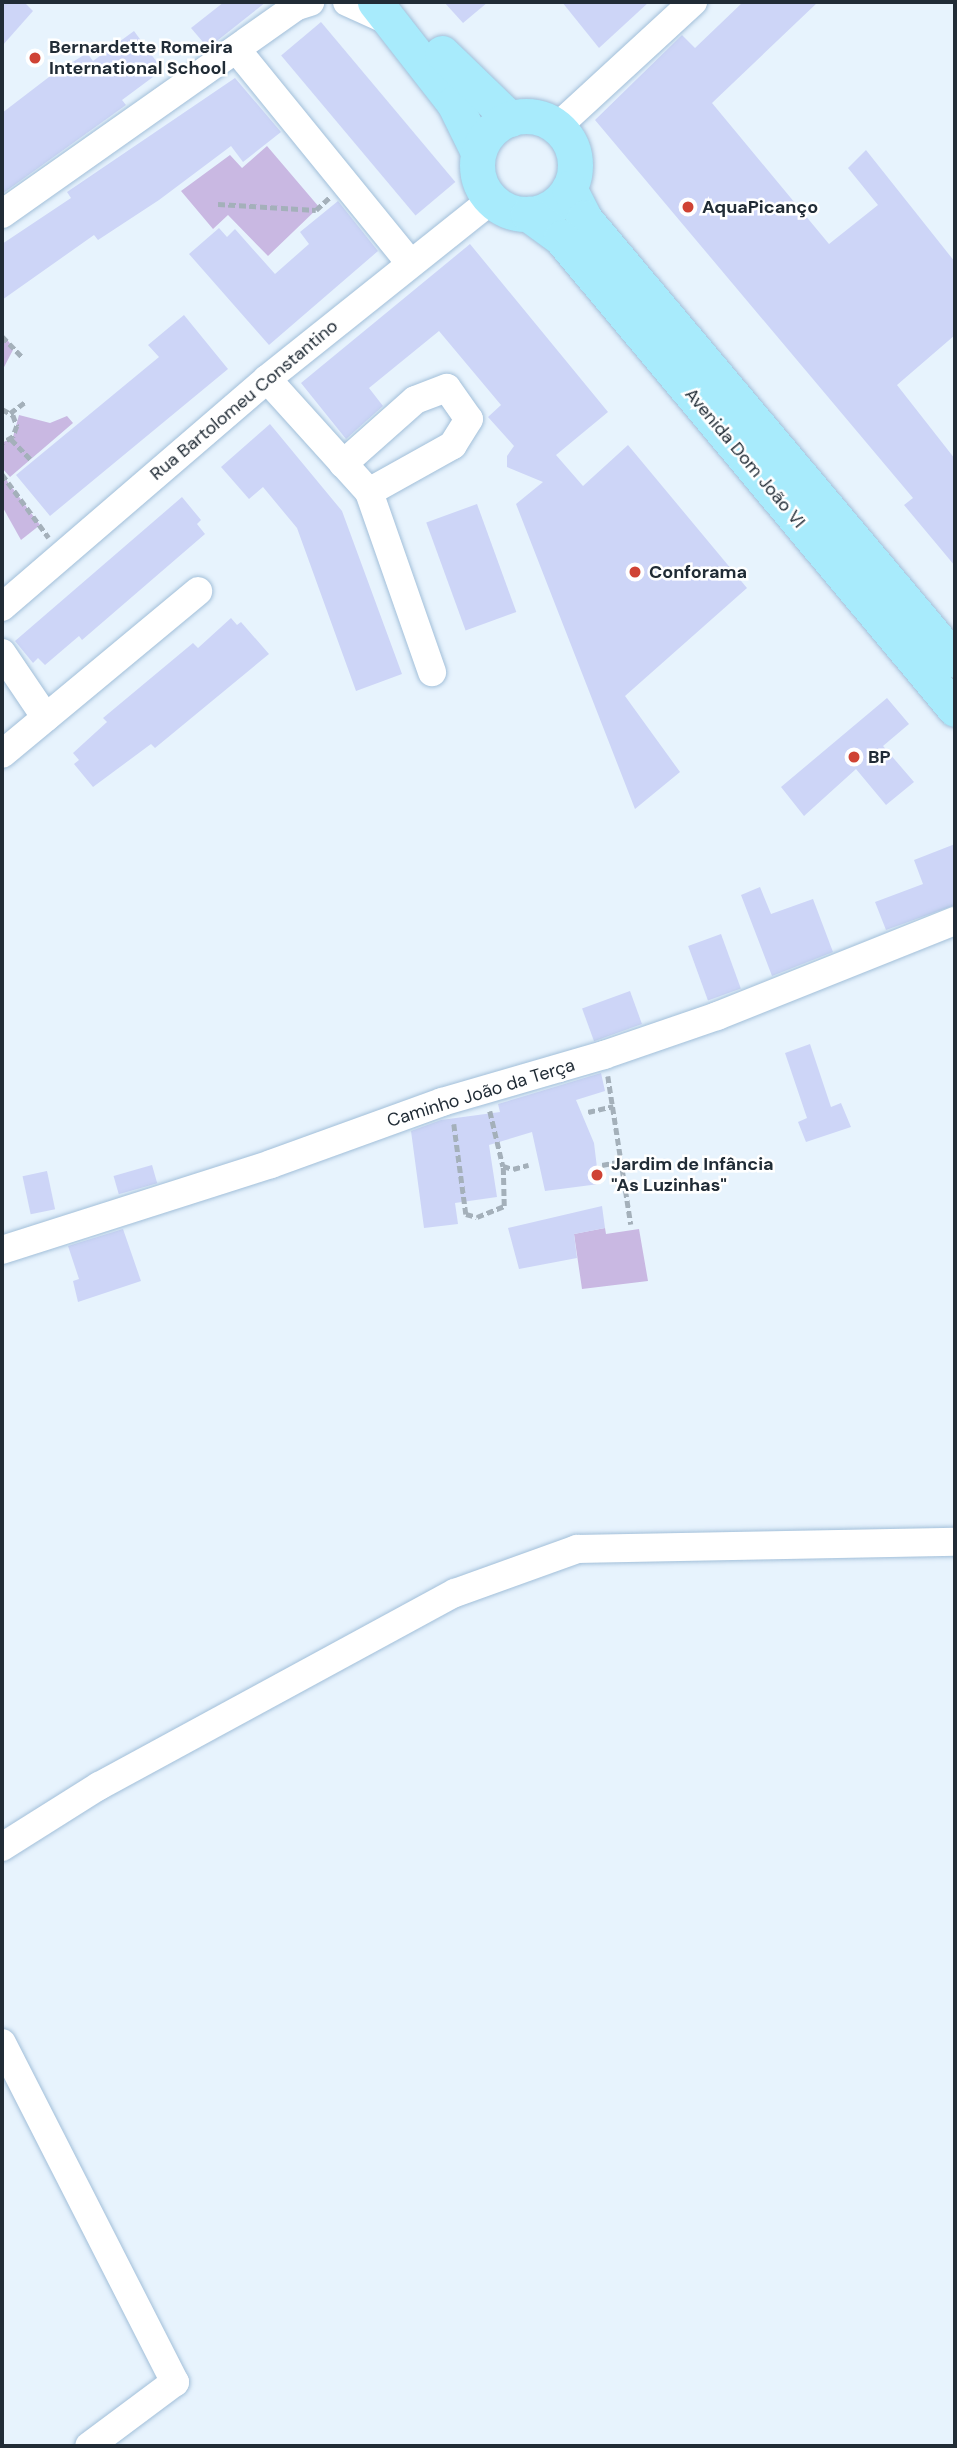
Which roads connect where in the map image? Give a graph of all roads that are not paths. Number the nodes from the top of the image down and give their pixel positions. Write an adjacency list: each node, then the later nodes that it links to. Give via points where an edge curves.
1 (346, 2): 4 (street)
2 (693, 2): 7 (street)
3 (303, 4): 5 (street)
4 (387, 8): 6 (main road); 8 (main road, via 454,103)
5 (237, 50): 11 (street); 13 (street)
6 (510, 119): 7 (main road, via 526,116); 8 (main road, via 490,132)
7 (557, 127): 9 (main road, via 573,154)
8 (478, 152): 10 (main road, via 481,186)
9 (569, 188): 12 (main road, via 555,205); 20 (main road, Avenida Dom João VI, via 584,218)
10 (491, 200): 12 (main road, via 514,213); 13 (street, Rua Bartolomeu Constantino)
11 (2, 214)
12 (528, 214): 22 (main road, Avenida Dom João VI, via 561,238)
13 (409, 262): 14 (street, Rua Bartolomeu Constantino)
14 (267, 379): 15 (street); 18 (street, Rua Bartolomeu Constantino)
15 (343, 464): 16 (street); 16 (street, via 415,400 447,388 469,418 453,445)
16 (369, 492): 21 (street)
17 (198, 591): 23 (street)
18 (2, 607)
19 (2, 653): 23 (street)
20 (955, 660)
21 (432, 672)
22 (955, 709)
23 (46, 718): 24 (street)
24 (2, 754)
25 (955, 921): 26 (street, Caminho João da Terça, via 717,1016 442,1102 271,1164)
26 (2, 1250)
27 (955, 1542): 28 (street, via 578,1549 455,1593 99,1786)
28 (2, 1847)
29 (2, 2043): 30 (street, via 175,2382)
30 (89, 2446)

